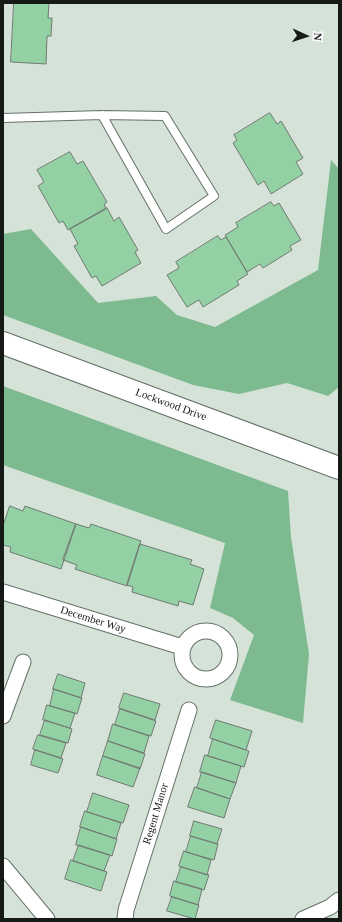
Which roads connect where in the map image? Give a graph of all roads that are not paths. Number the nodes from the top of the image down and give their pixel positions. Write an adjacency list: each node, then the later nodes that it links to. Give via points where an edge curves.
1 (102, 115): 1 (lane, via 166,116 214,196 166,229); 2 (lane)
2 (3, 118)
3 (3, 343): 4 (street, Lockwood Drive)
4 (339, 468)
5 (3, 592): 6 (street, December Way)
6 (182, 647)
7 (23, 662): 9 (street)
8 (189, 710): 13 (street, Regent Manor)
9 (3, 716)
10 (3, 866): 12 (street)
11 (339, 900): 14 (street)
12 (47, 919)
13 (125, 919)
14 (303, 919)

